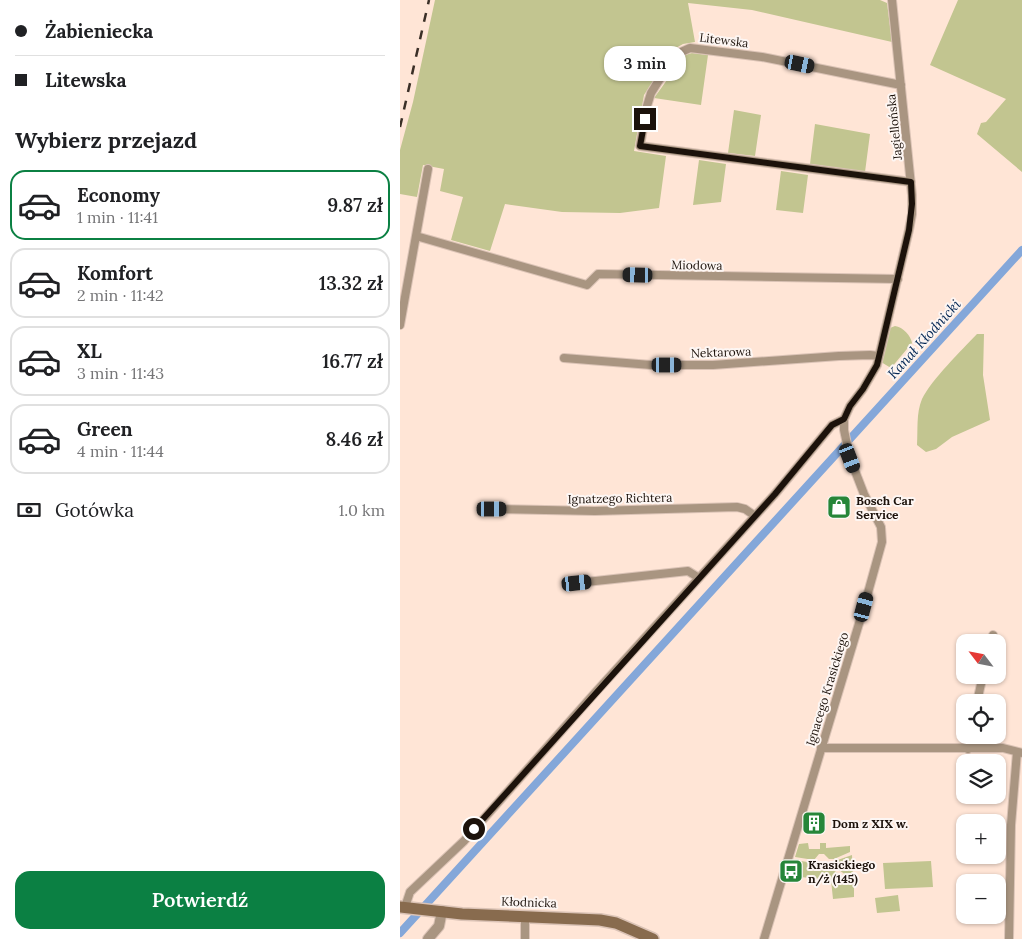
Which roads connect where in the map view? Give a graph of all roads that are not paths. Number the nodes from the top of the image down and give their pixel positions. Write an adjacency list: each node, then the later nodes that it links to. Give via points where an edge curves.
1 (892, 0): 2 (street, Jagiellońska)
2 (900, 85): 4 (street, Jagiellońska); 4 (street, Litewska, via 762,56 690,48 673,58 651,93 640,146)
3 (428, 169): 5 (street)
4 (911, 182): 6 (street, Jagiellońska, via 912,214)
5 (416, 236): 6 (street, Miodowa, via 587,284 598,274); 7 (street)
6 (898, 279): 8 (street, Jagiellońska)
7 (400, 325)
8 (879, 356): 9 (street, Nektarowa, via 713,365 651,365); 10 (street, Jagiellońska, via 873,372)
9 (564, 358)
10 (844, 419): 12 (street, via 832,425); 16 (street, Ignacego Krasickiego, via 850,458 880,527 882,542)
11 (482, 512): 12 (street, Ignatzego Richtera, via 492,509 595,511 738,507)
12 (755, 516): 13 (street)
13 (699, 578): 14 (street, via 688,571); 19 (street, via 464,841 410,892)
14 (577, 583)
15 (969, 744): 17 (street)
16 (821, 748): 17 (street); 25 (street, Ignacego Krasickiego)
17 (968, 749): 18 (street, via 1003,748)
18 (1020, 753): 26 (street, via 1012,825)
19 (405, 907): 20 (main road, Kłodnicka)
20 (442, 911): 21 (main road, Kłodnicka); 22 (street, via 438,926)
21 (525, 916): 23 (street); 24 (main road, Kłodnicka, via 600,920 616,923)
22 (428, 939)
23 (525, 939)
24 (653, 939)
25 (764, 939)
26 (1009, 939)

